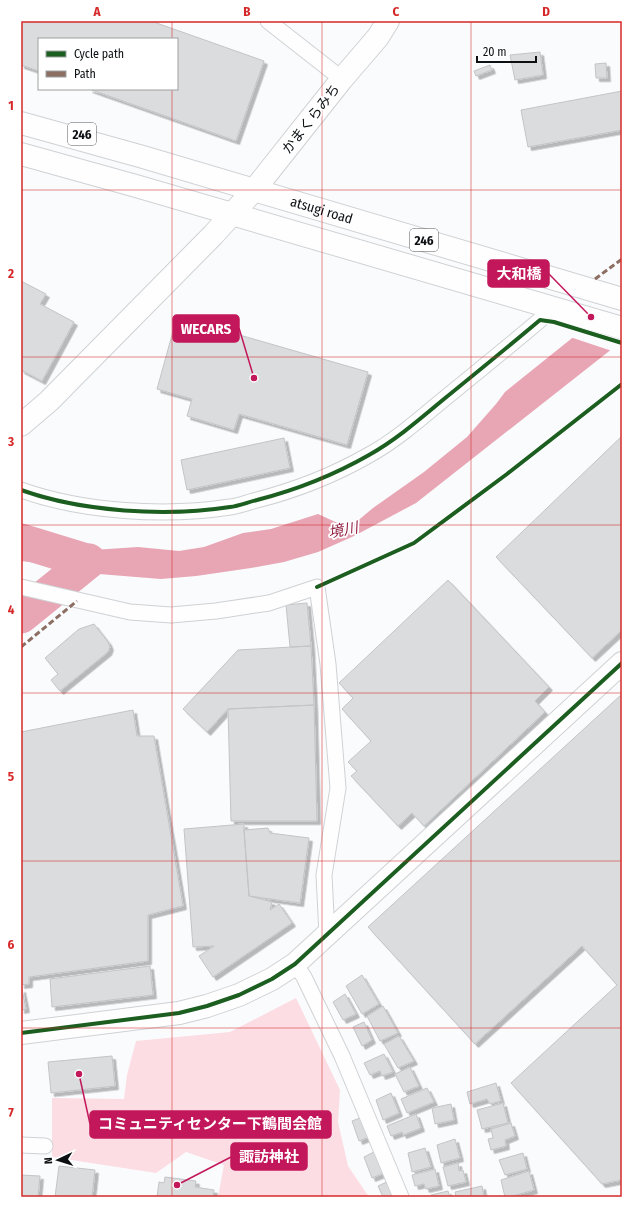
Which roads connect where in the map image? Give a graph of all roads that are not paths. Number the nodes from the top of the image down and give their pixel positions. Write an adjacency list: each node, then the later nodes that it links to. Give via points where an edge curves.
1 (268, 21): 3 (street)
2 (388, 21): 3 (main road, かまくらみち, via 378,37)
3 (342, 79): 10 (main road, かまくらみち)
4 (21, 110): 7 (main road, 246)
5 (21, 123): 7 (main road, atsugi road / 246)
6 (21, 154): 9 (main road, atsugi road / 246)
7 (143, 157): 10 (main road, atsugi road / 246)
8 (21, 166): 9 (main road, 246)
9 (136, 186): 11 (main road, atsugi road / 246)
10 (254, 190): 11 (main road, かまくらみち); 12 (main road, atsugi road / 246)
11 (232, 214): 14 (main road, atsugi road / 246); 15 (main road, かまくらみち, via 49,401)
12 (622, 299)
13 (540, 320): 16 (street, via 412,426 370,454 324,478 275,496 231,507 137,511 62,503)
14 (622, 328)
15 (21, 425)
16 (21, 490)
17 (25, 588): 19 (street, via 130,612 171,615 269,603 317,587 328,664 338,788 324,875)
18 (622, 663): 19 (main road)
19 (327, 935): 20 (main road)
20 (295, 964): 21 (main road, via 239,995 207,1006 179,1013); 24 (street, via 304,977 342,1056)
21 (21, 1033)
22 (21, 1145): 23 (street)
23 (45, 1146)
24 (401, 1197)

